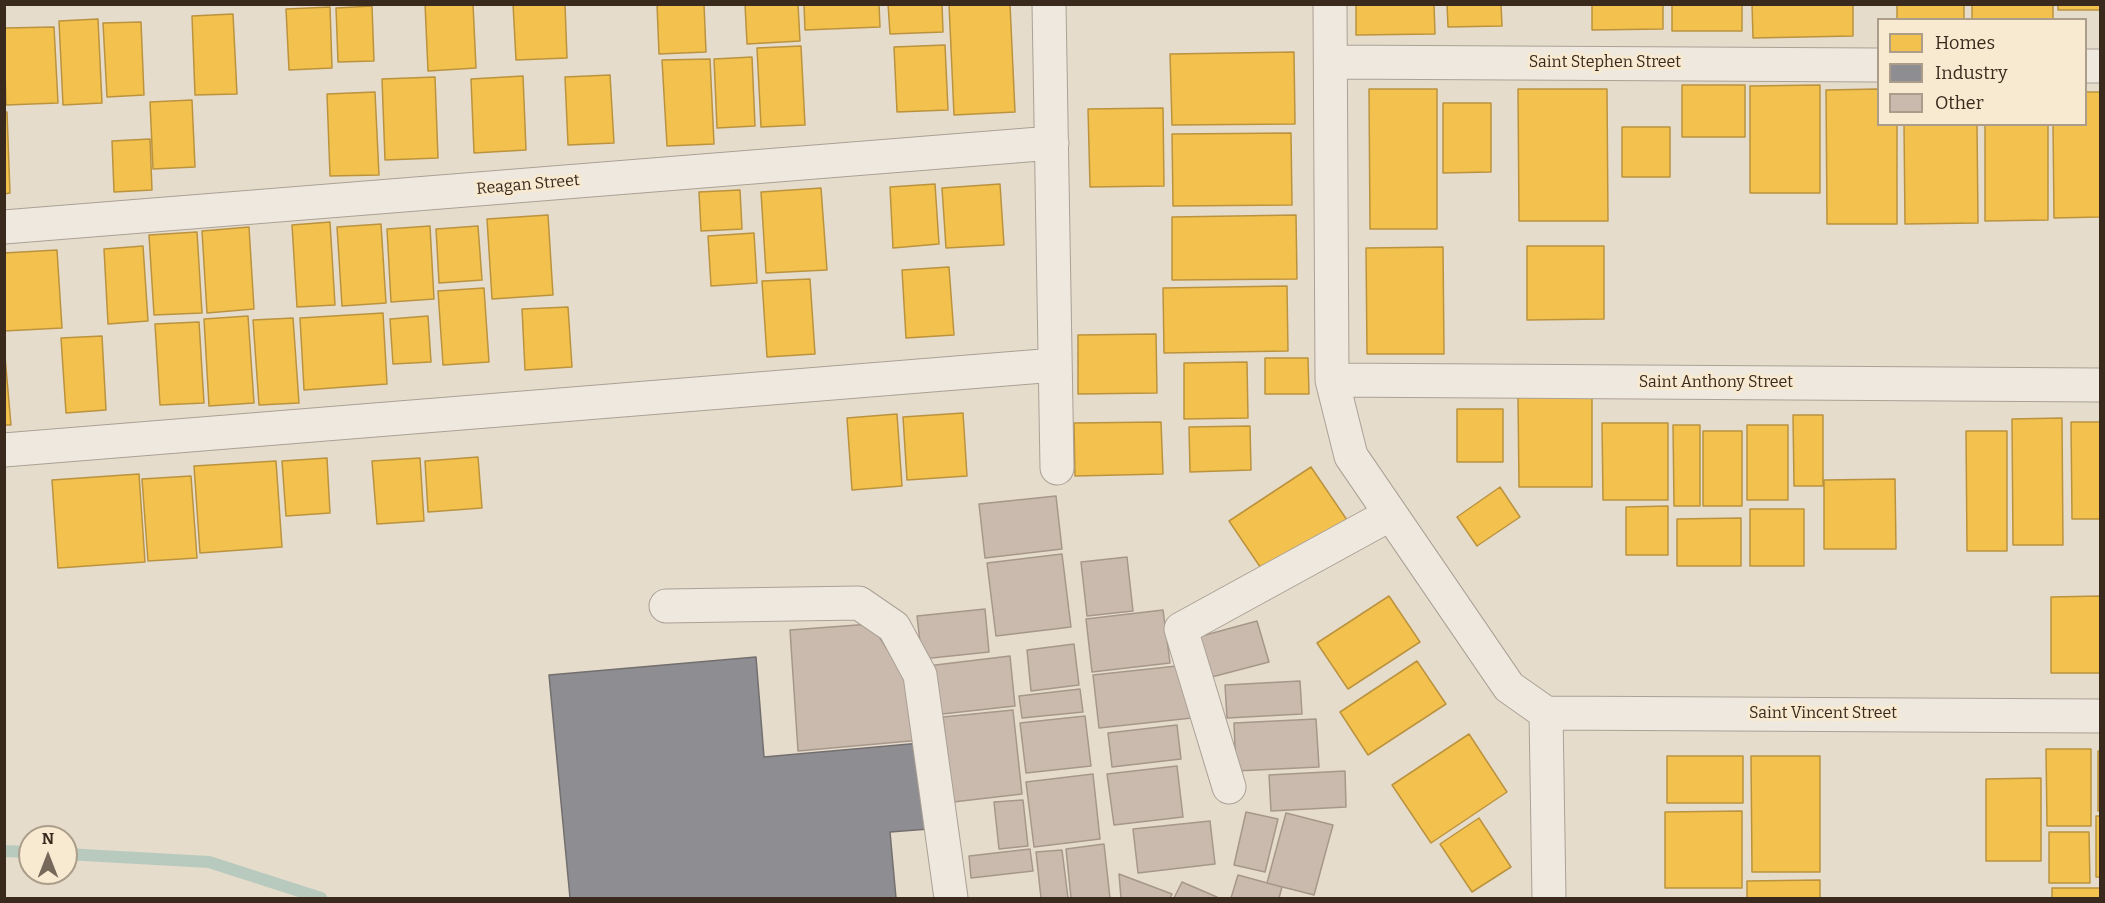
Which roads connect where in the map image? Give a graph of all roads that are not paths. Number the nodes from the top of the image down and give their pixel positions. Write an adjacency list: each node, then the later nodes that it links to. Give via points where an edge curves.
1 (1049, 4): 5 (street)
2 (1330, 4): 3 (street)
3 (1331, 62): 4 (street, Saint Stephen Street); 8 (street)
4 (1877, 65)
5 (1052, 143): 6 (street, Reagan Street); 7 (street)
6 (4, 227)
7 (1055, 365): 10 (street); 11 (street)
8 (1332, 380): 9 (street, Saint Anthony Street); 12 (street, via 1351,456)
9 (2100, 385)
10 (4, 450)
11 (1057, 468)
12 (1389, 515): 14 (street, via 1509,687); 16 (street, via 1181,629)
13 (666, 606): 17 (street, via 859,603 894,627 920,675)
14 (1546, 713): 15 (street, Saint Vincent Street); 18 (street)
15 (2100, 716)
16 (1229, 787)
17 (951, 898)
18 (1549, 898)

